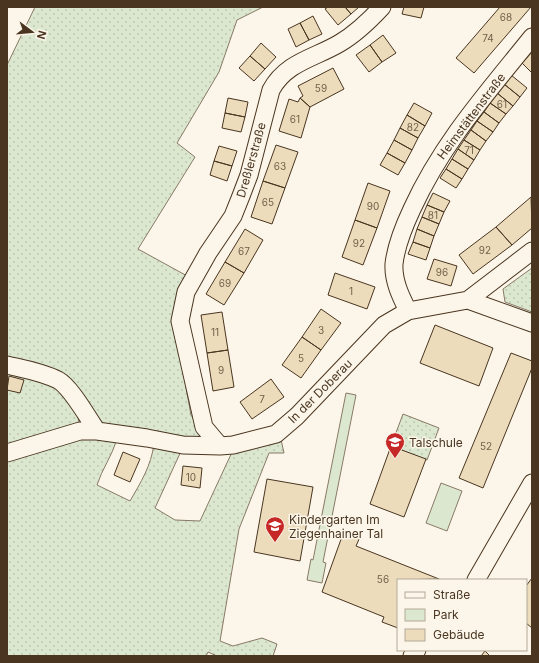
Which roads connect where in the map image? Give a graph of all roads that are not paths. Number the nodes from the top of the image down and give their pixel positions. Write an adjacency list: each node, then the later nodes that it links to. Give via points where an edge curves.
1 (382, 7): 9 (street, Dreßlerstraße, via 363,28 341,43 288,68 278,78 271,90 249,175 233,216 186,292 180,321 204,427)
2 (532, 37): 5 (street, Heimstättenstraße, via 463,122 427,177 404,228 394,265 398,290)
3 (532, 251): 4 (street)
4 (468, 300): 5 (street, In der Doberau); 6 (street)
5 (408, 311): 9 (street, In der Doberau, via 384,325 297,416 276,434)
6 (532, 323)
7 (7, 365): 8 (street, via 59,381 70,390)
8 (97, 432): 9 (street, In der Doberau, via 183,445); 10 (street, In der Doberau, via 80,431)
9 (220, 446)
10 (7, 453)
11 (532, 483): 12 (street)
12 (477, 579)

